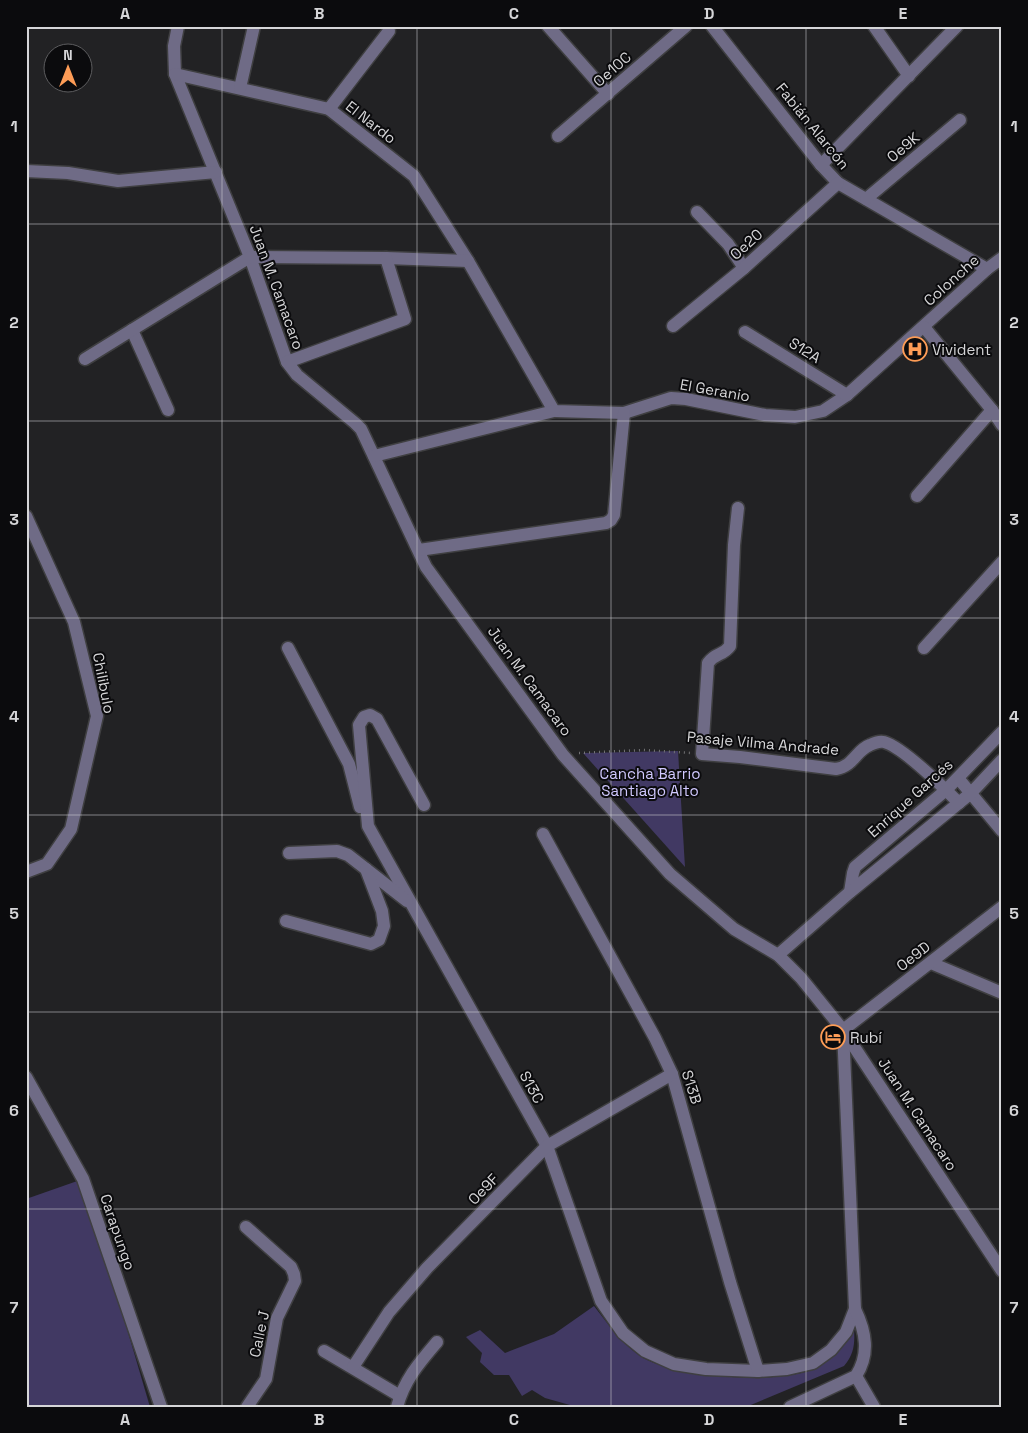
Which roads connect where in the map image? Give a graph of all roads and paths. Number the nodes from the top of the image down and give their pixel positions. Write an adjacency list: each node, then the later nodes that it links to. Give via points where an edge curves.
1 (178, 26): 9 (street, Juan M. Camacaro, via 174,46)
2 (254, 26): 11 (street)
3 (548, 26): 12 (street)
4 (712, 26): 16 (street, Fabián Alarcón)
5 (874, 26): 10 (street)
6 (957, 26): 10 (street)
7 (681, 28): 12 (street, Oe10C)
8 (389, 31): 13 (street)
9 (175, 74): 11 (street, El Nardo); 18 (street, Juan M. Camacaro)
10 (909, 76): 16 (street)
11 (240, 88): 13 (street, El Nardo)
12 (608, 94): 15 (street, Oe10C)
13 (329, 109): 25 (street, El Nardo, via 414,176)
14 (960, 120): 20 (street, Oe9K)
15 (558, 136)
16 (821, 165): 19 (street, Fabián Alarcón)
17 (26, 171): 18 (street, via 68,173 118,181)
18 (216, 172): 22 (street, Juan M. Camacaro)
19 (838, 183): 20 (street, Fabián Alarcón); 26 (street, Oe20)
20 (866, 199): 27 (street, Fabián Alarcón)
21 (697, 212): 26 (street, via 728,244)
22 (250, 257): 23 (street); 30 (street); 33 (street, Juan M. Camacaro)
23 (386, 258): 25 (street); 33 (street, via 405,319)
24 (1002, 258): 27 (street, Colonche)
25 (468, 261): 37 (street)
26 (744, 268): 28 (street, Oe20)
27 (987, 269): 29 (street, Colonche)
28 (673, 326)
29 (924, 327): 34 (street, El Geranio); 36 (street)
30 (132, 330): 32 (street); 35 (street)
31 (745, 332): 34 (street, S12A)
32 (86, 359)
33 (287, 362): 40 (street, Juan M. Camacaro, via 297,375 361,429)
34 (847, 395): 38 (street, El Geranio, via 823,411 795,417 765,415 678,398)
35 (168, 410)
36 (992, 410): 39 (street); 41 (street)
37 (554, 411): 38 (street, El Geranio); 40 (street, El Geranio)
38 (624, 412): 44 (street, via 611,520)
39 (1002, 425)
40 (374, 456): 44 (street, Juan M. Camacaro)
41 (917, 496)
42 (738, 508): 49 (street, via 730,646 708,663)
43 (26, 516): 62 (street, Chilibulo, via 74,622 97,716 70,829 48,864)
44 (419, 550): 50 (street, Juan M. Camacaro, via 426,567)
45 (1002, 562): 47 (street)
46 (288, 648): 57 (street, via 349,764)
47 (924, 648)
48 (1002, 732): 52 (street, Enrique Garcés)
49 (702, 754): 50 (path, Pasaje Vilma Andrade, via 643,750); 53 (street, Pasaje Vilma Andrade, via 836,769 852,762 867,746 882,741 896,747)
50 (563, 755): 67 (street, Juan M. Camacaro, via 670,874 734,929)
51 (1002, 760): 54 (street)
52 (958, 778): 53 (street, Enrique Garcés); 54 (street)
53 (946, 790): 55 (street, Pasaje Vilma Andrade); 63 (street, Enrique Garcés, via 855,867)
54 (971, 793): 55 (street); 58 (street)
55 (959, 803): 63 (street)
56 (424, 805): 57 (street, S13C, via 377,719 370,715 364,717 359,725)
57 (368, 826): 64 (street, S13C)
58 (1002, 831)
59 (543, 834): 71 (street, S13B)
60 (289, 853): 61 (street, via 337,851 348,854)
61 (366, 869): 64 (street); 66 (street, via 382,911 384,926 380,940 371,944)
62 (26, 872)
63 (850, 892): 67 (street)
64 (412, 904): 73 (street, S13C)
65 (1002, 907): 68 (street, Oe9D)
66 (286, 921)
67 (778, 955): 70 (street, Juan M. Camacaro)
68 (931, 963): 69 (street); 70 (street, Oe9D)
69 (1002, 993)
70 (843, 1030): 75 (street, Juan M. Camacaro); 76 (street)
71 (672, 1074): 73 (street, Oe9F); 80 (street, S13B)
72 (26, 1077): 83 (street, Carapungo, via 83,1179)
73 (547, 1146): 79 (street, Oe9F, via 427,1268 389,1312); 80 (street, S13C, via 601,1301 623,1333 645,1351 674,1364)
74 (246, 1227): 84 (street, Calle J, via 291,1267 295,1280 277,1318 266,1380)
75 (1002, 1272)
76 (855, 1309): 80 (street, S13C, via 846,1332 813,1364); 81 (street, via 863,1327 865,1353)
77 (437, 1342): 82 (street, via 416,1366)
78 (324, 1351): 79 (street)
79 (353, 1367): 82 (street)
80 (758, 1371)
81 (856, 1376): 85 (street); 86 (street)
82 (399, 1401)
83 (161, 1407)
84 (247, 1407)
85 (790, 1407)
86 (874, 1407)

